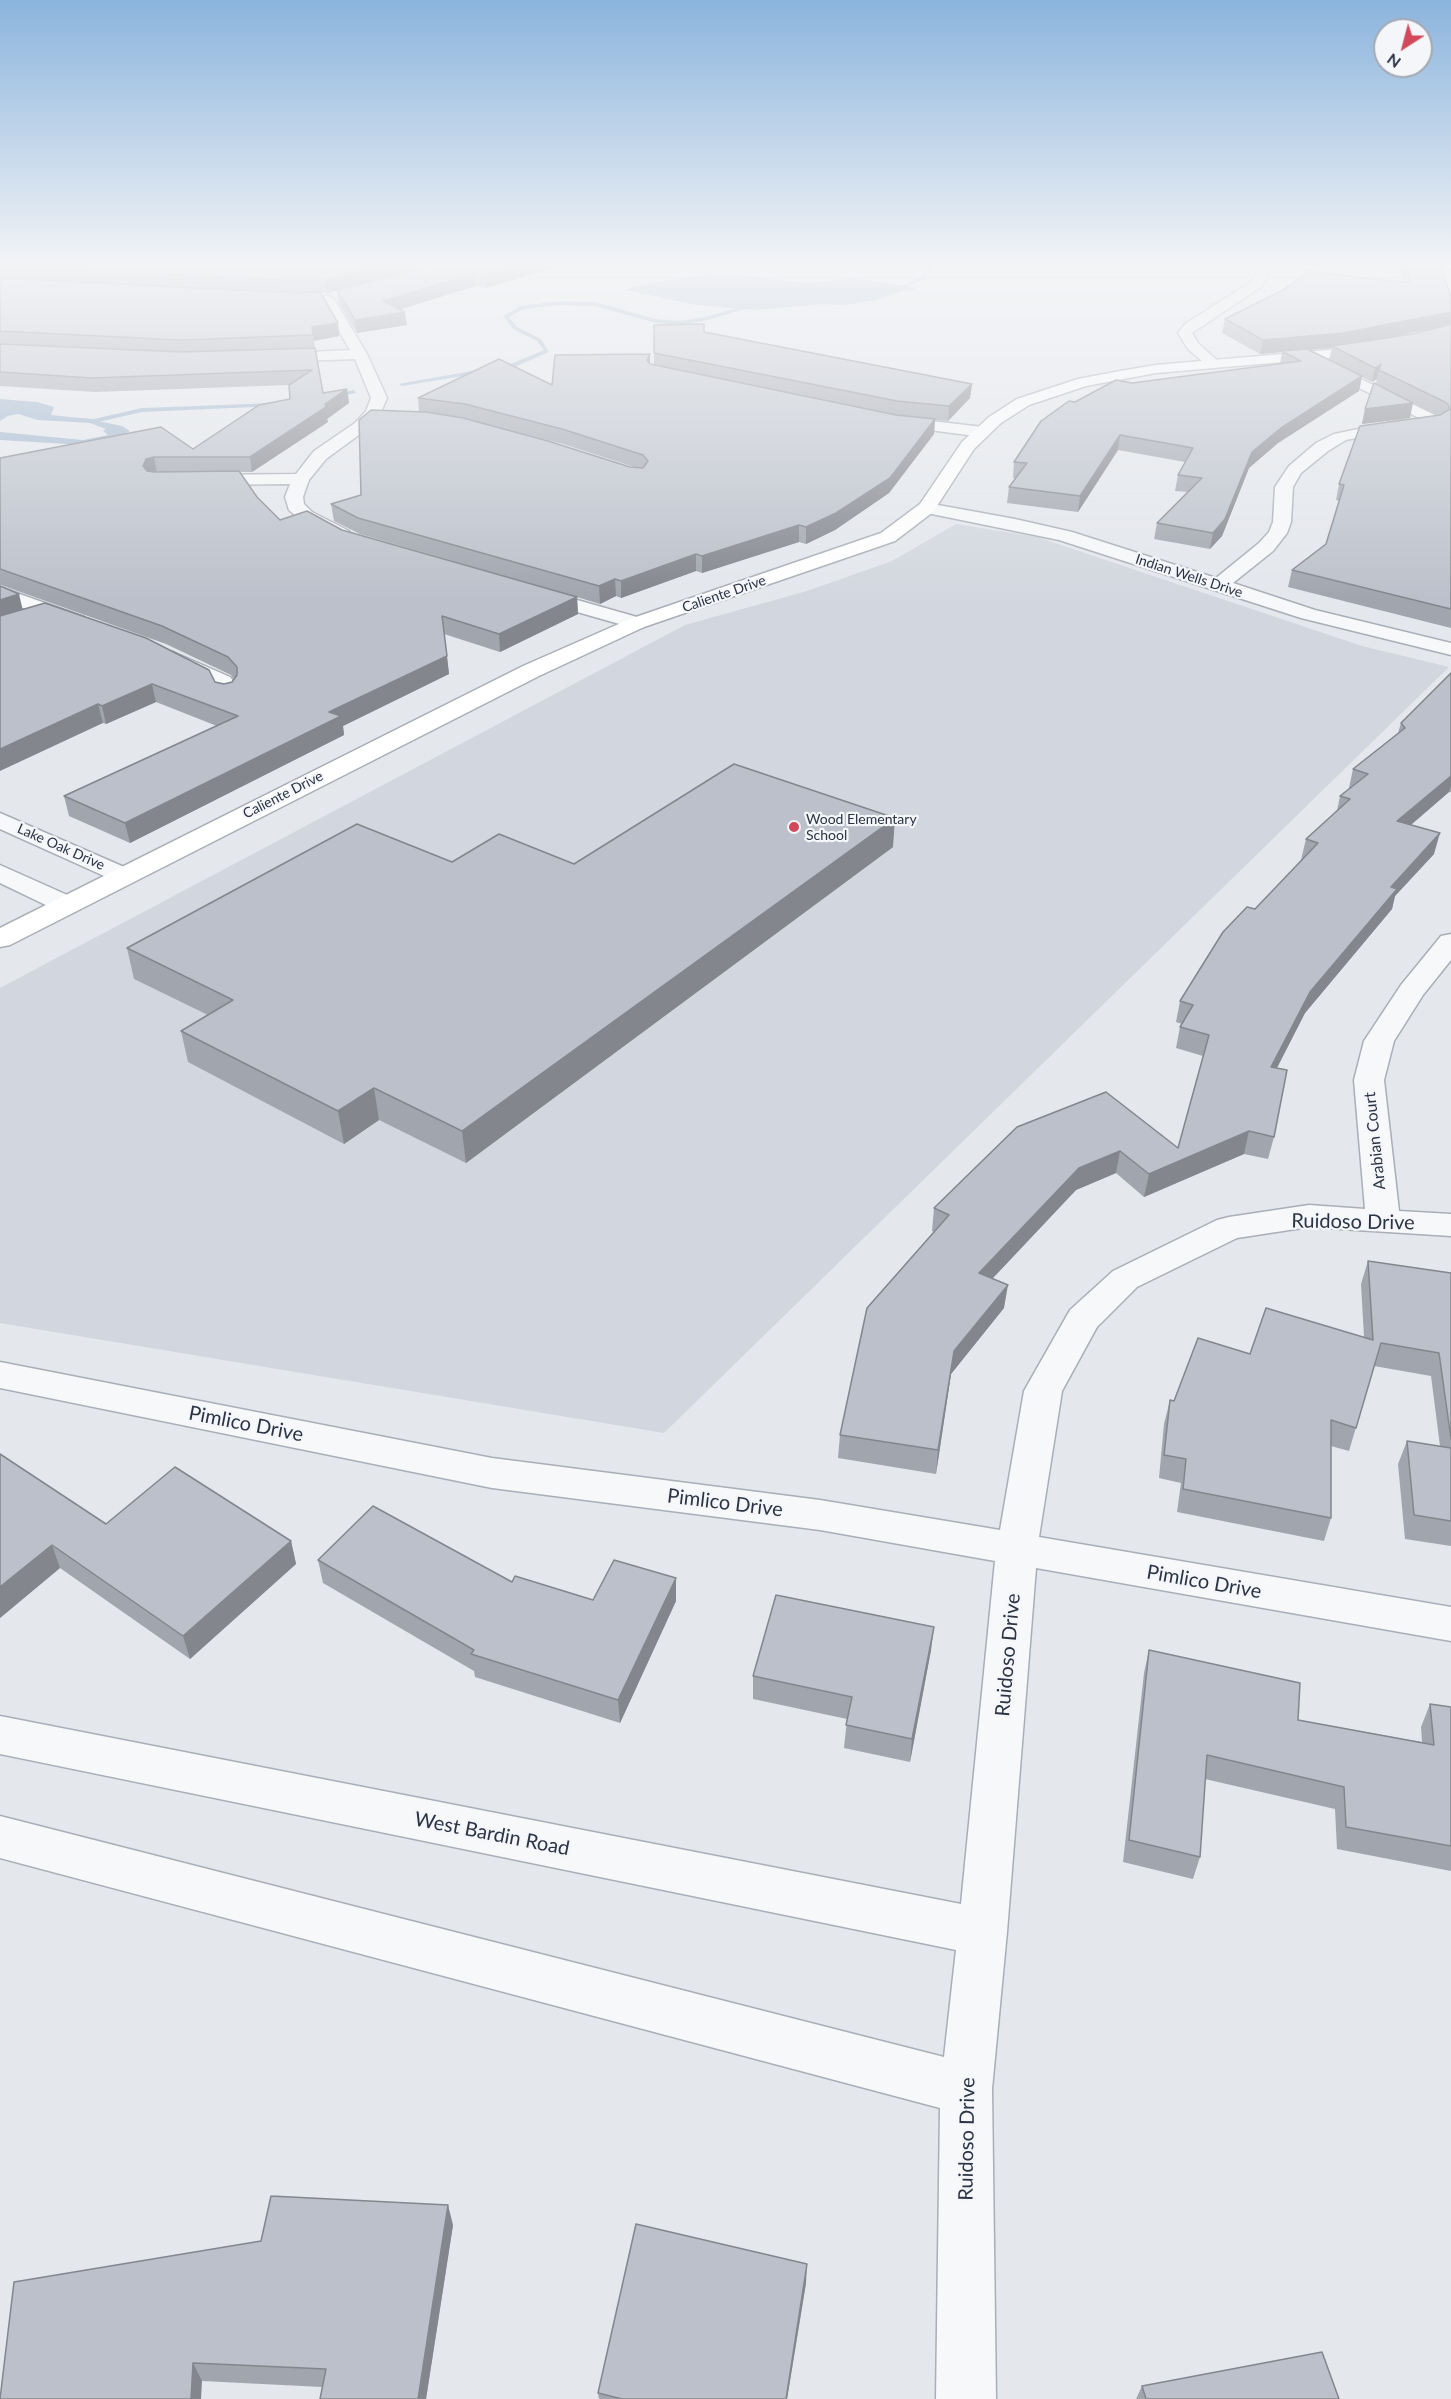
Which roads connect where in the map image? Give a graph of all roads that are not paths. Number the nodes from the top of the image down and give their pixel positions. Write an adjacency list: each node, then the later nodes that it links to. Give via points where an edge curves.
1 (370, 376): 4 (street, via 380,398)
2 (1117, 376): 9 (street, Caliente Drive, via 1083,382 1023,402)
3 (1346, 376): 7 (street)
4 (368, 418): 6 (street); 10 (street, via 320,455)
5 (873, 418): 9 (street)
6 (388, 419)
7 (1433, 422): 8 (street); 14 (street, via 1358,432 1322,447 1295,470 1284,488 1278,533)
8 (1451, 429)
9 (983, 432): 12 (street, Caliente Drive, via 968,446)
10 (301, 479): 11 (street); 13 (street, via 295,506 306,516)
11 (181, 480)
12 (927, 508): 14 (street, Indian Wells Drive, via 1065,536); 19 (street, Caliente Drive, via 888,537)
13 (363, 544)
14 (1219, 585): 21 (street, Indian Wells Drive, via 1308,614)
15 (523, 590): 19 (street)
16 (0, 593): 17 (street)
17 (49, 611): 18 (street); 20 (street)
18 (20, 621)
19 (636, 623): 26 (street, Caliente Drive, via 531,671)
20 (93, 627)
21 (1451, 649)
22 (158, 650): 23 (street, via 222,682 228,687)
23 (227, 693)
24 (0, 820): 26 (street, Lake Oak Drive)
25 (0, 873): 27 (street)
26 (122, 875): 27 (street, Caliente Drive)
27 (65, 904): 28 (street, Caliente Drive)
28 (0, 939)
29 (1451, 942): 30 (street, Arabian Court, via 1411,991 1379,1041 1369,1080)
30 (1383, 1221): 31 (street, Ruidoso Drive); 33 (street, Ruidoso Drive, via 1309,1216 1228,1228 1125,1279 1083,1320 1043,1391)
31 (1451, 1225)
32 (0, 1375): 33 (street, Pimlico Drive, via 492,1473 820,1515)
33 (1017, 1549): 34 (street, Pimlico Drive); 37 (street, Ruidoso Drive)
34 (1451, 1624)
35 (0, 1735): 37 (street, West Bardin Road)
36 (0, 1838): 38 (street)
37 (983, 1932): 38 (street, Ruidoso Drive)
38 (966, 2089): 39 (street, Ruidoso Drive)
39 (966, 2399)

